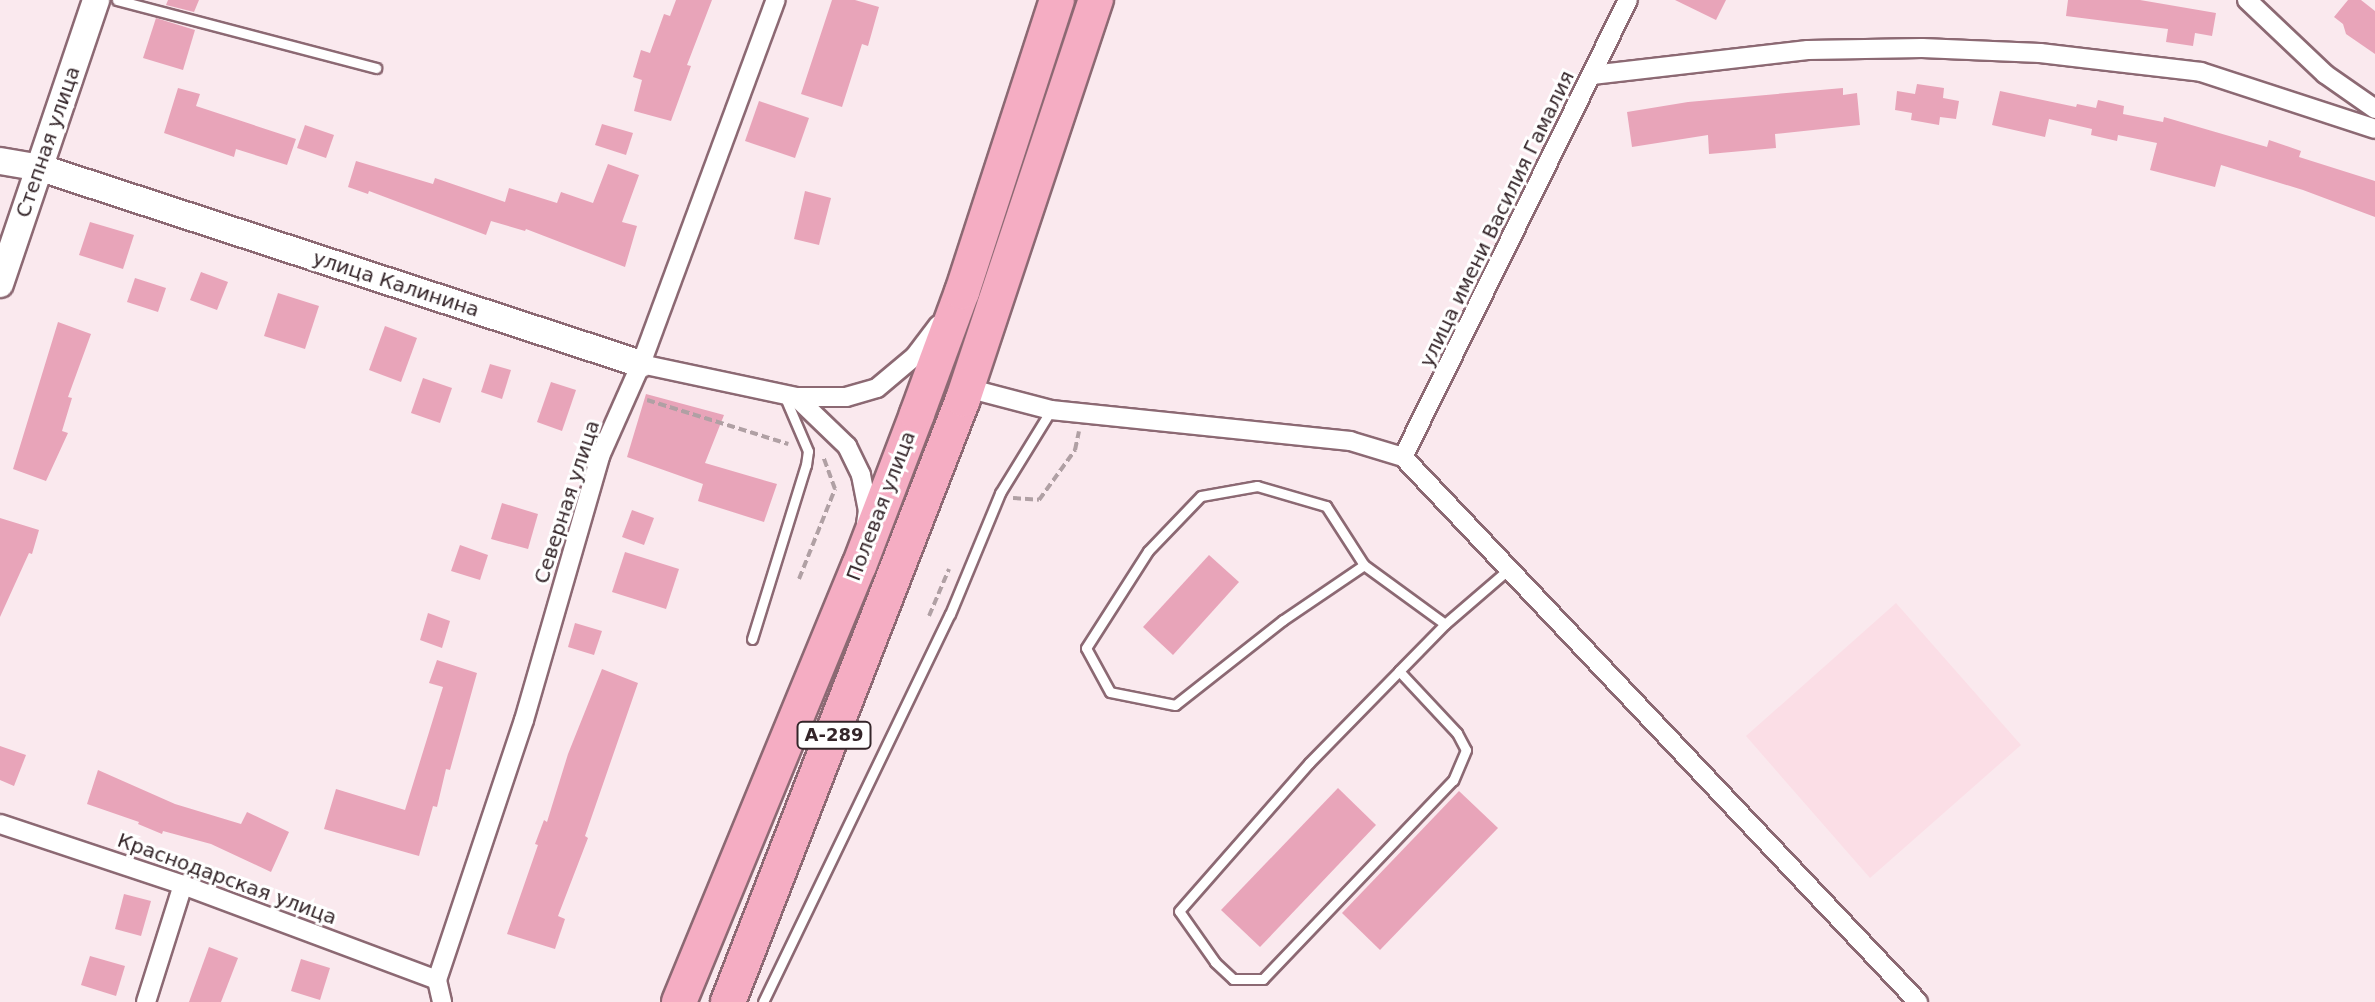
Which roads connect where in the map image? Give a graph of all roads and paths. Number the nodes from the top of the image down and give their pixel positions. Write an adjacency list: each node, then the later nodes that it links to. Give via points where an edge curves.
1 (96, 0): 13 (street, Степная улица)
2 (117, 0): 8 (lane)
3 (776, 0): 16 (street, Северная улица)
4 (1057, 0): 15 (highway, Полевая улица / А-289)
5 (1096, 0): 17 (highway, Полевая улица / А-289)
6 (1628, 0): 9 (street, улица имени Василия Гамалия)
7 (2247, 0): 10 (street, via 2325,74)
8 (376, 68)
9 (1592, 75): 11 (street, via 1808,50 2040,53 2201,72); 23 (street, улица имени Василия Гамалия)
10 (2375, 109)
11 (2375, 129)
12 (0, 161): 13 (street, улица Калинина)
13 (41, 168): 14 (street, Степная улица); 16 (street, улица Калинина)
14 (0, 284)
15 (962, 292): 19 (street, А-289, via 915,356 877,388 846,397); 26 (highway, Полевая улица / А-289)
16 (641, 364): 18 (street, Северная улица); 19 (street, улица Калинина)
17 (967, 388): 20 (street); 38 (highway, Полевая улица / А-289)
18 (628, 393): 22 (path); 34 (street, Северная улица, via 600,456 524,720)
19 (790, 396): 22 (lane); 26 (street, А-289, via 847,446 861,475 868,510)
20 (1051, 410): 21 (street); 24 (lane)
21 (1082, 414): 23 (street, via 1350,441); 24 (path, via 1075,450 1039,500)
22 (808, 451): 28 (path, via 825,456 835,489); 30 (lane)
23 (1403, 457): 27 (street)
24 (1000, 493): 39 (lane, via 950,614)
25 (1364, 565): 25 (lane, via 1326,506 1257,486 1201,496 1148,551 1086,648 1110,692 1175,705 1283,620); 29 (lane)
26 (859, 566): 37 (highway, Полевая улица / А-289)
27 (1510, 568): 29 (lane); 40 (street)
28 (799, 579)
29 (1445, 624): 31 (lane)
30 (752, 639)
31 (1399, 671): 31 (lane, via 1457,733 1466,750 1453,780 1263,979 1233,979 1179,911 1309,763)
32 (0, 824): 33 (street, Краснодарская улица)
33 (183, 885): 34 (street, Краснодарская улица); 35 (street)
34 (437, 980): 36 (street)
35 (146, 1002)
36 (442, 1002)
37 (679, 1002)
38 (728, 1002)
39 (763, 1002)
40 (1918, 1002)

